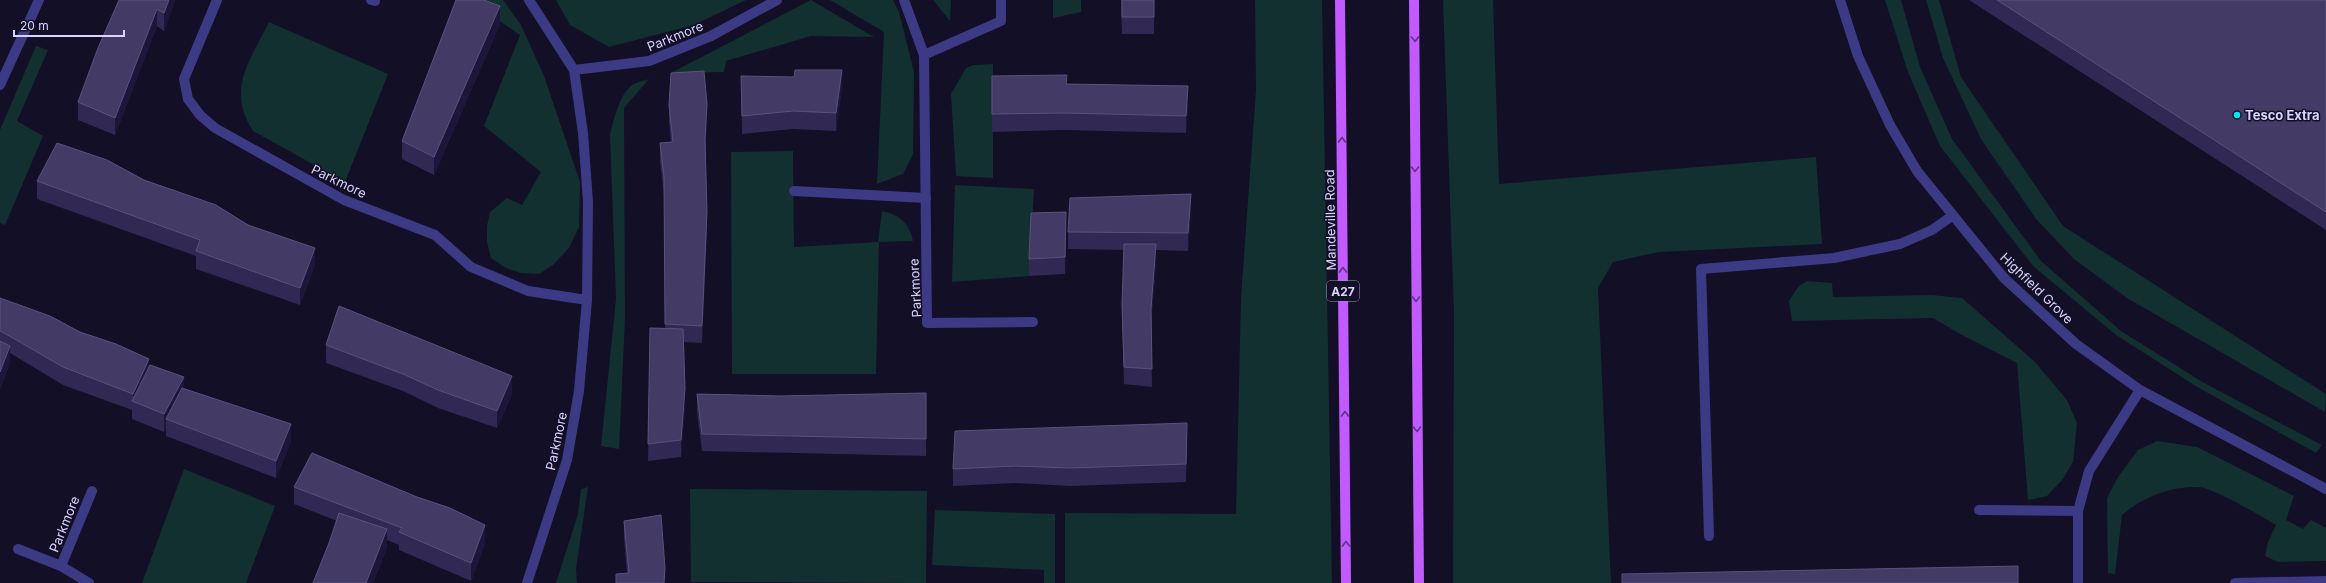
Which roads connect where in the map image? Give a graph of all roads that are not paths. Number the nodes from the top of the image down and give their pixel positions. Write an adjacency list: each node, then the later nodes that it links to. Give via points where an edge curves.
1 (39, 0): 12 (street)
2 (217, 0): 16 (street, Parkmore, via 184,79 188,99 200,116 215,128 344,200 435,235 470,267 528,291)
3 (529, 0): 11 (street, Parkmore)
4 (777, 0): 11 (street, Parkmore, via 711,36 649,61)
5 (904, 0): 10 (street, Parkmore)
6 (1001, 0): 10 (street, via 1001,21)
7 (1340, 0): 29 (main road, Mandeville Road / A27, one-way to 7)
8 (1414, 0): 30 (main road, one-way to 30)
9 (1840, 0): 15 (street, Highfield Grove, via 1858,56 1890,125 1917,171)
10 (924, 55): 14 (street, Parkmore)
11 (574, 70): 16 (street, Parkmore, via 583,133 588,202)
12 (0, 85)
13 (794, 191): 14 (street)
14 (926, 198): 17 (street, Parkmore, via 927,323)
15 (1952, 216): 18 (street, Highfield Grove, via 2004,278 2076,344); 23 (street, via 1932,230 1900,244 1834,258 1701,269)
16 (587, 300): 28 (street, Parkmore, via 579,391 567,460)
17 (1033, 322)
18 (2140, 390): 19 (street, Highfield Grove); 22 (street, via 2089,470)
19 (2326, 490)
20 (92, 491): 25 (street, Parkmore)
21 (1979, 510): 22 (street)
22 (2078, 511): 31 (street)
23 (1709, 536)
24 (18, 549): 25 (street, Parkmore)
25 (61, 566): 27 (street, Parkmore)
26 (2326, 581): 32 (street)
27 (89, 583)
28 (527, 583)
29 (1346, 583)
30 (1419, 583)
31 (2078, 583)
32 (2235, 583)

